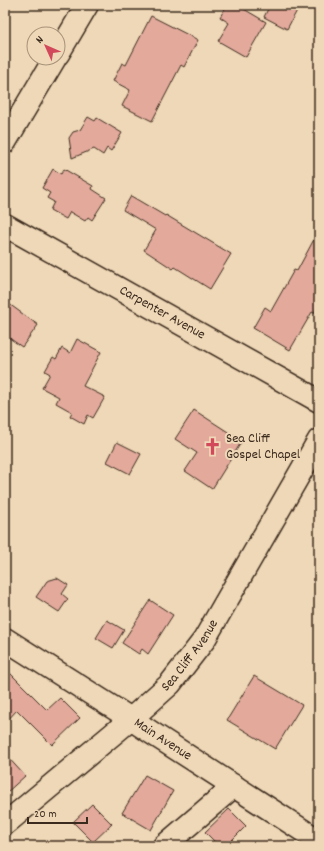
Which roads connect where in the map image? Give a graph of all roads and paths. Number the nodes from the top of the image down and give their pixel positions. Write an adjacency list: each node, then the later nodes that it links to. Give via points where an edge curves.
1 (87, 5): 2 (street)
2 (66, 40)
3 (50, 66): 4 (street)
4 (5, 142)
5 (5, 225): 6 (street, Carpenter Avenue)
6 (319, 401)
7 (319, 440): 9 (street, Sea Cliff Avenue, via 204,640 170,684)
8 (7, 643): 9 (street, Main Avenue)
9 (131, 719): 10 (street, Main Avenue); 11 (street, Sea Cliff Avenue)
10 (234, 786): 12 (street, Main Avenue); 13 (street)
11 (5, 824)
12 (319, 841)
13 (164, 846)

